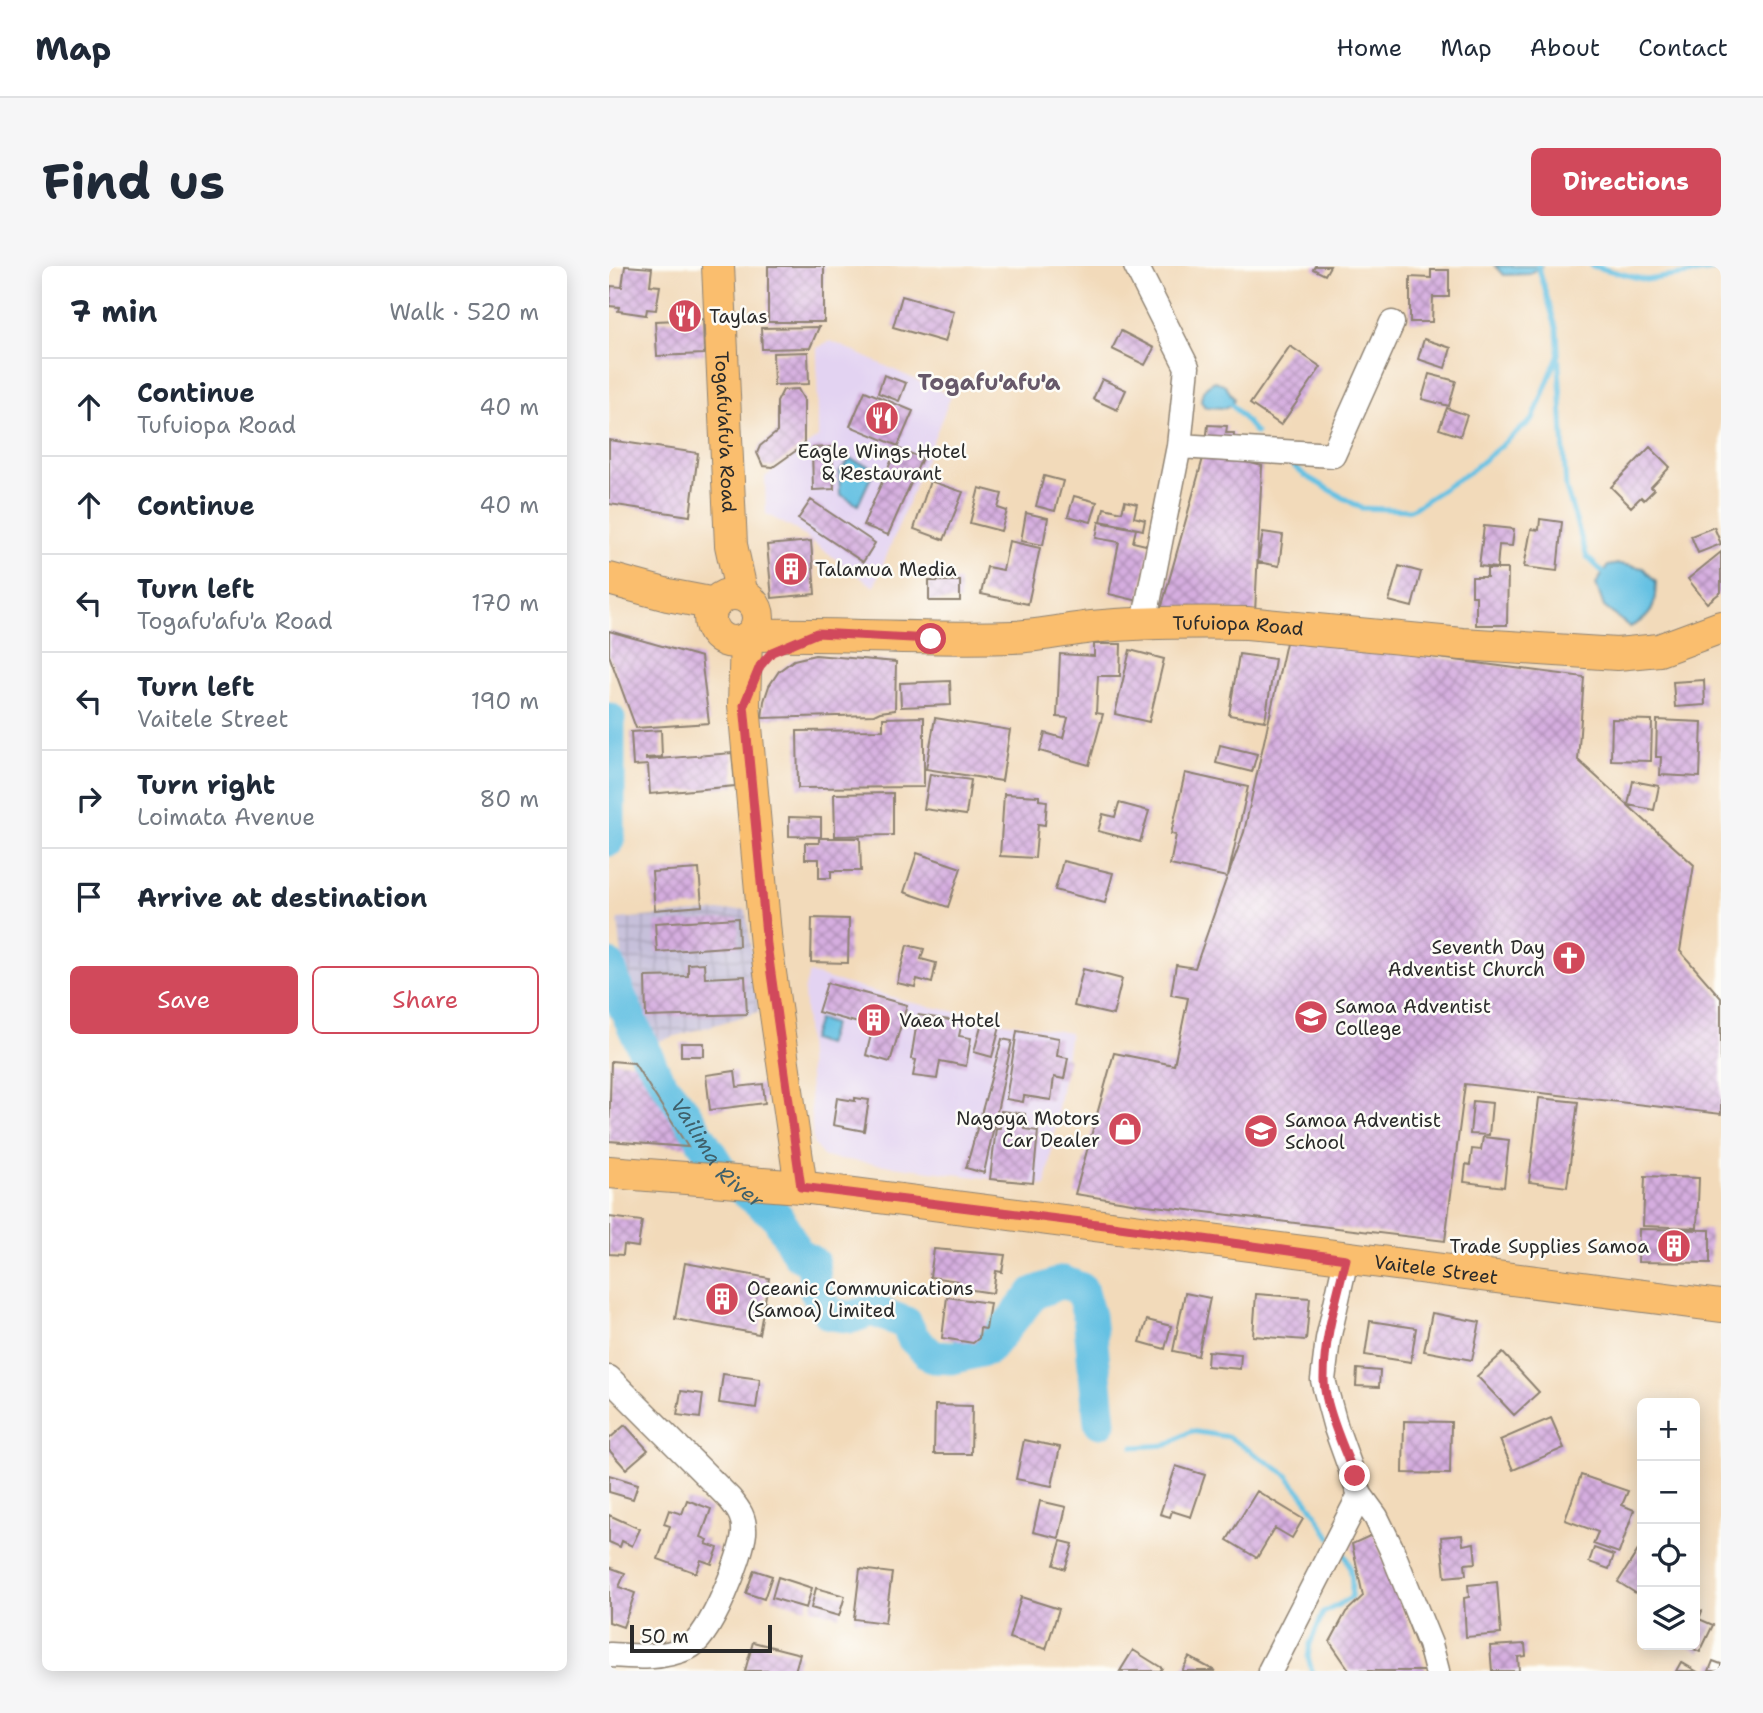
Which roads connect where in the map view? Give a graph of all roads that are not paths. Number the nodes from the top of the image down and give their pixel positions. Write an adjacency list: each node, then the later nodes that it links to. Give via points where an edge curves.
1 (718, 266): 5 (main road, Togafu'afu'a Road)
2 (1136, 266): 4 (street, via 1187,366)
3 (1392, 323): 4 (street, via 1333,455)
4 (1179, 446): 9 (street)
5 (731, 545): 7 (main road, via 704,586); 8 (main road, Togafu'afu'a Road)
6 (609, 579): 7 (main road)
7 (668, 595): 8 (main road)
8 (733, 618): 11 (main road, Tufuiopa Road); 12 (main road, Togafu'afu'a Road)
9 (1143, 623): 10 (main road, Tufuiopa Road, via 1247,623 1489,647 1617,653 1659,650); 11 (main road, Tufuiopa Road, via 1018,637)
10 (1721, 626)
11 (817, 633): 12 (main road, via 772,652 760,666)
12 (744, 705): 14 (main road)
13 (609, 1172): 14 (main road, Vaitele Street)
14 (795, 1187): 15 (main road, Vaitele Street)
15 (1346, 1259): 16 (main road, Vaitele Street); 18 (street, via 1323,1380)
16 (1721, 1306)
17 (609, 1378): 19 (street, via 730,1499 742,1514 744,1532 711,1622 691,1646 651,1658)
18 (1360, 1495): 20 (street); 21 (street, via 1391,1548)
19 (609, 1656)
20 (1270, 1671)
21 (1437, 1671)

